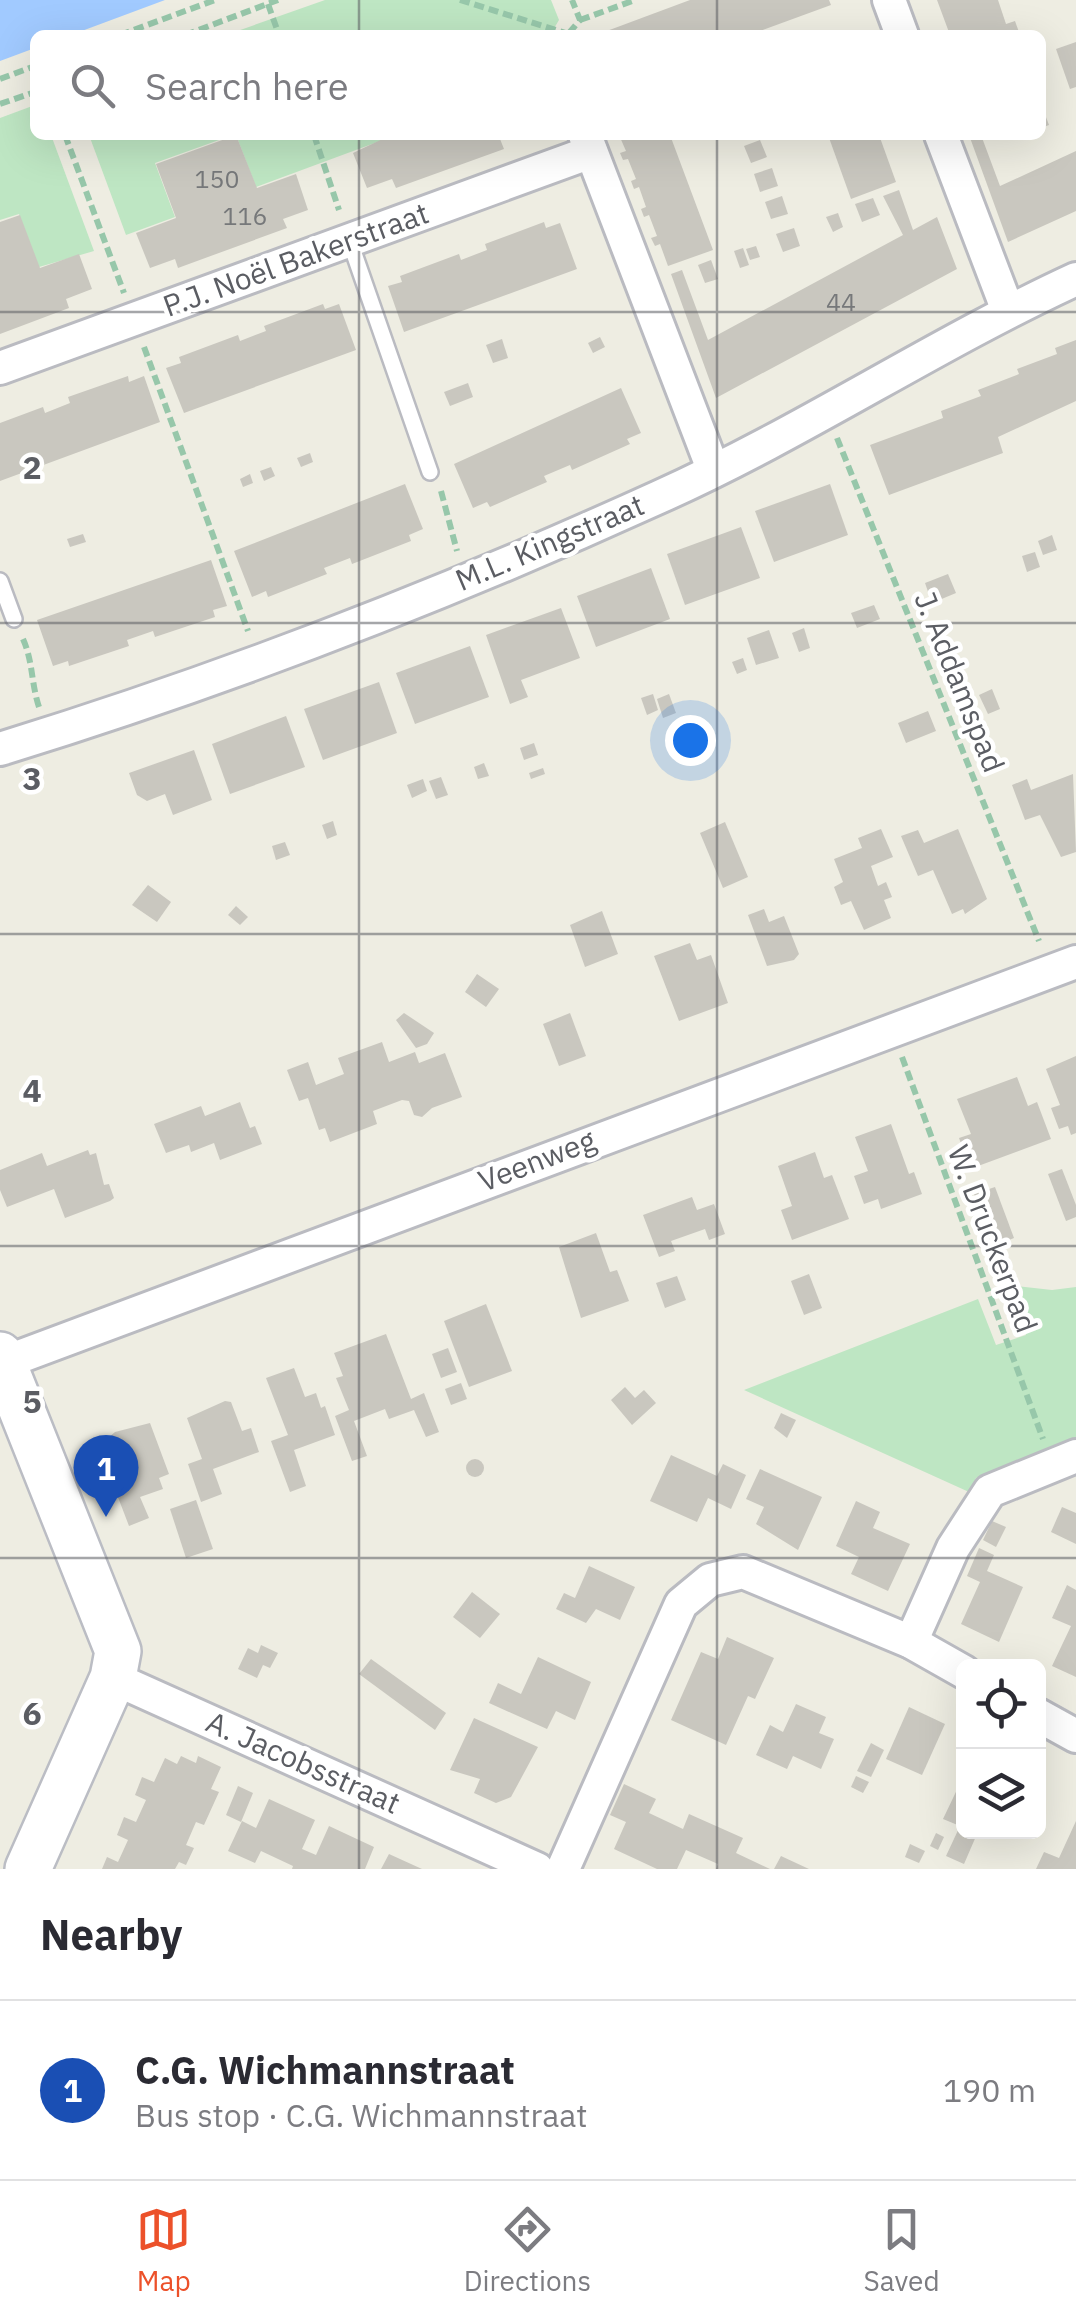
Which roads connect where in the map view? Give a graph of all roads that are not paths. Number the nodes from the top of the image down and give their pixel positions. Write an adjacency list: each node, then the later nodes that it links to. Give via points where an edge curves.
1 (889, 0): 2 (street)
2 (900, 30)
3 (943, 140): 7 (street)
4 (588, 144): 5 (street, P.J. Noël Bakerstraat); 9 (street, P.J. Noël Bakerstraat)
5 (350, 242): 8 (street, P.J. Noël Bakerstraat); 10 (lane)
6 (1076, 280): 7 (street, M.L. Kingstraat)
7 (1008, 310): 9 (street, M.L. Kingstraat)
8 (0, 368)
9 (714, 469): 13 (street, M.L. Kingstraat, via 260,661)
10 (430, 472)
11 (0, 581): 12 (lane)
12 (14, 619)
13 (0, 749)
14 (1064, 967): 15 (street, Veenweg)
15 (1, 1361): 19 (street, via 114,1638)
16 (1064, 1461): 17 (street, via 990,1491 953,1548)
17 (911, 1642): 18 (street); 25 (street, via 743,1572 710,1580 681,1604)
18 (956, 1667)
19 (113, 1678): 22 (street, A. Jacobsstraat); 23 (street)
20 (1046, 1719): 21 (street)
21 (1076, 1736)
22 (488, 1859): 24 (street, A. Jacobsstraat)
23 (28, 1869)
24 (537, 1869)
25 (563, 1869)

